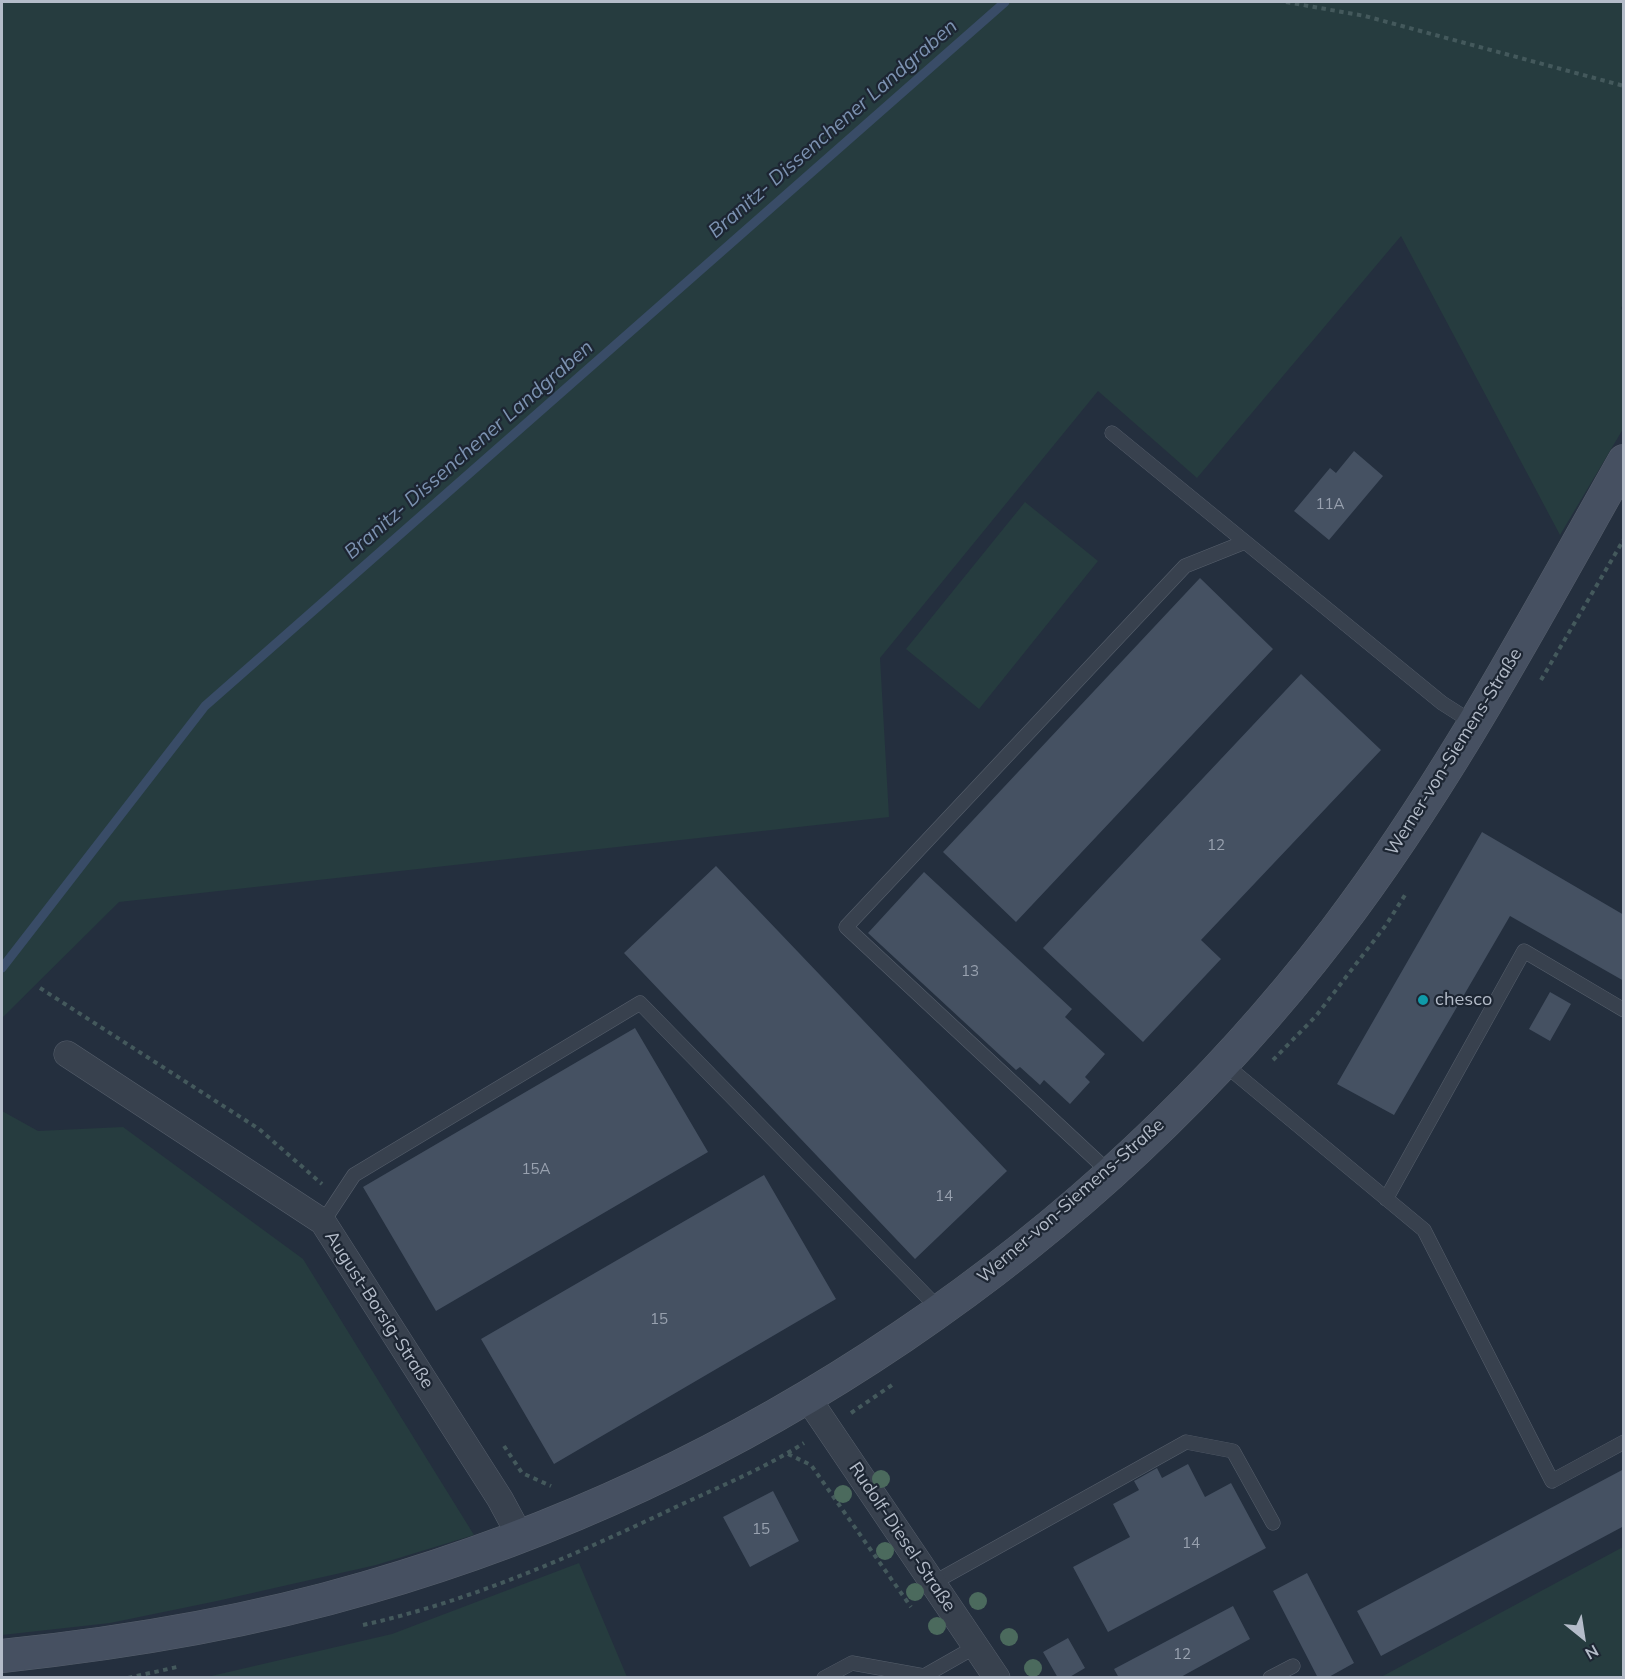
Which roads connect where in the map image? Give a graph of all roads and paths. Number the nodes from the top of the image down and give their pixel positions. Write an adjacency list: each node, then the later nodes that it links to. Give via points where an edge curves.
1 (1286, 2): 2 (path, via 1365,16)
2 (1623, 86)
3 (1112, 433): 6 (lane)
4 (1623, 461): 8 (street, Werner-von-Siemens-Straße)
5 (1623, 539): 7 (path)
6 (1245, 542): 8 (lane, via 1442,703); 14 (lane, via 1185,566 846,927)
7 (1539, 683)
8 (1474, 724): 12 (street, Werner-von-Siemens-Straße, via 1377,874 1286,991)
9 (1411, 886): 13 (path, via 1316,1016)
10 (1623, 1010): 15 (lane, via 1524,951)
11 (67, 1054): 16 (street, August-Borsig-Straße)
12 (1223, 1063): 13 (lane); 14 (street, Werner-von-Siemens-Straße)
13 (1250, 1085): 15 (lane)
14 (1110, 1173): 17 (street, Werner-von-Siemens-Straße)
15 (1386, 1198): 21 (lane, via 1424,1230 1552,1481)
16 (322, 1222): 17 (lane, via 354,1175 640,1003); 24 (street, August-Borsig-Straße)
17 (940, 1310): 19 (street, Werner-von-Siemens-Straße)
18 (901, 1378): 20 (path)
19 (807, 1397): 20 (street, Rudolf-Diesel-Straße); 24 (street, Werner-von-Siemens-Straße, via 666,1473)
20 (828, 1428): 22 (path); 25 (street, Rudolf-Diesel-Straße)
21 (1623, 1442)
22 (787, 1454): 26 (path, via 811,1464); 27 (path, via 530,1572 399,1617)
23 (1272, 1523): 25 (lane, via 1233,1451 1186,1442)
24 (520, 1536): 29 (street, Werner-von-Siemens-Straße, via 369,1587 292,1608 135,1640)
25 (933, 1583): 28 (street, Rudolf-Diesel-Straße)
26 (916, 1615)
27 (353, 1628)
28 (975, 1647): 33 (lane, via 924,1676 852,1663); 34 (street, Rudolf-Diesel-Straße)
29 (2, 1656)
30 (183, 1666): 32 (path)
31 (1293, 1666): 35 (lane)
32 (128, 1677)
33 (824, 1677)
34 (997, 1677)
35 (1270, 1677)

